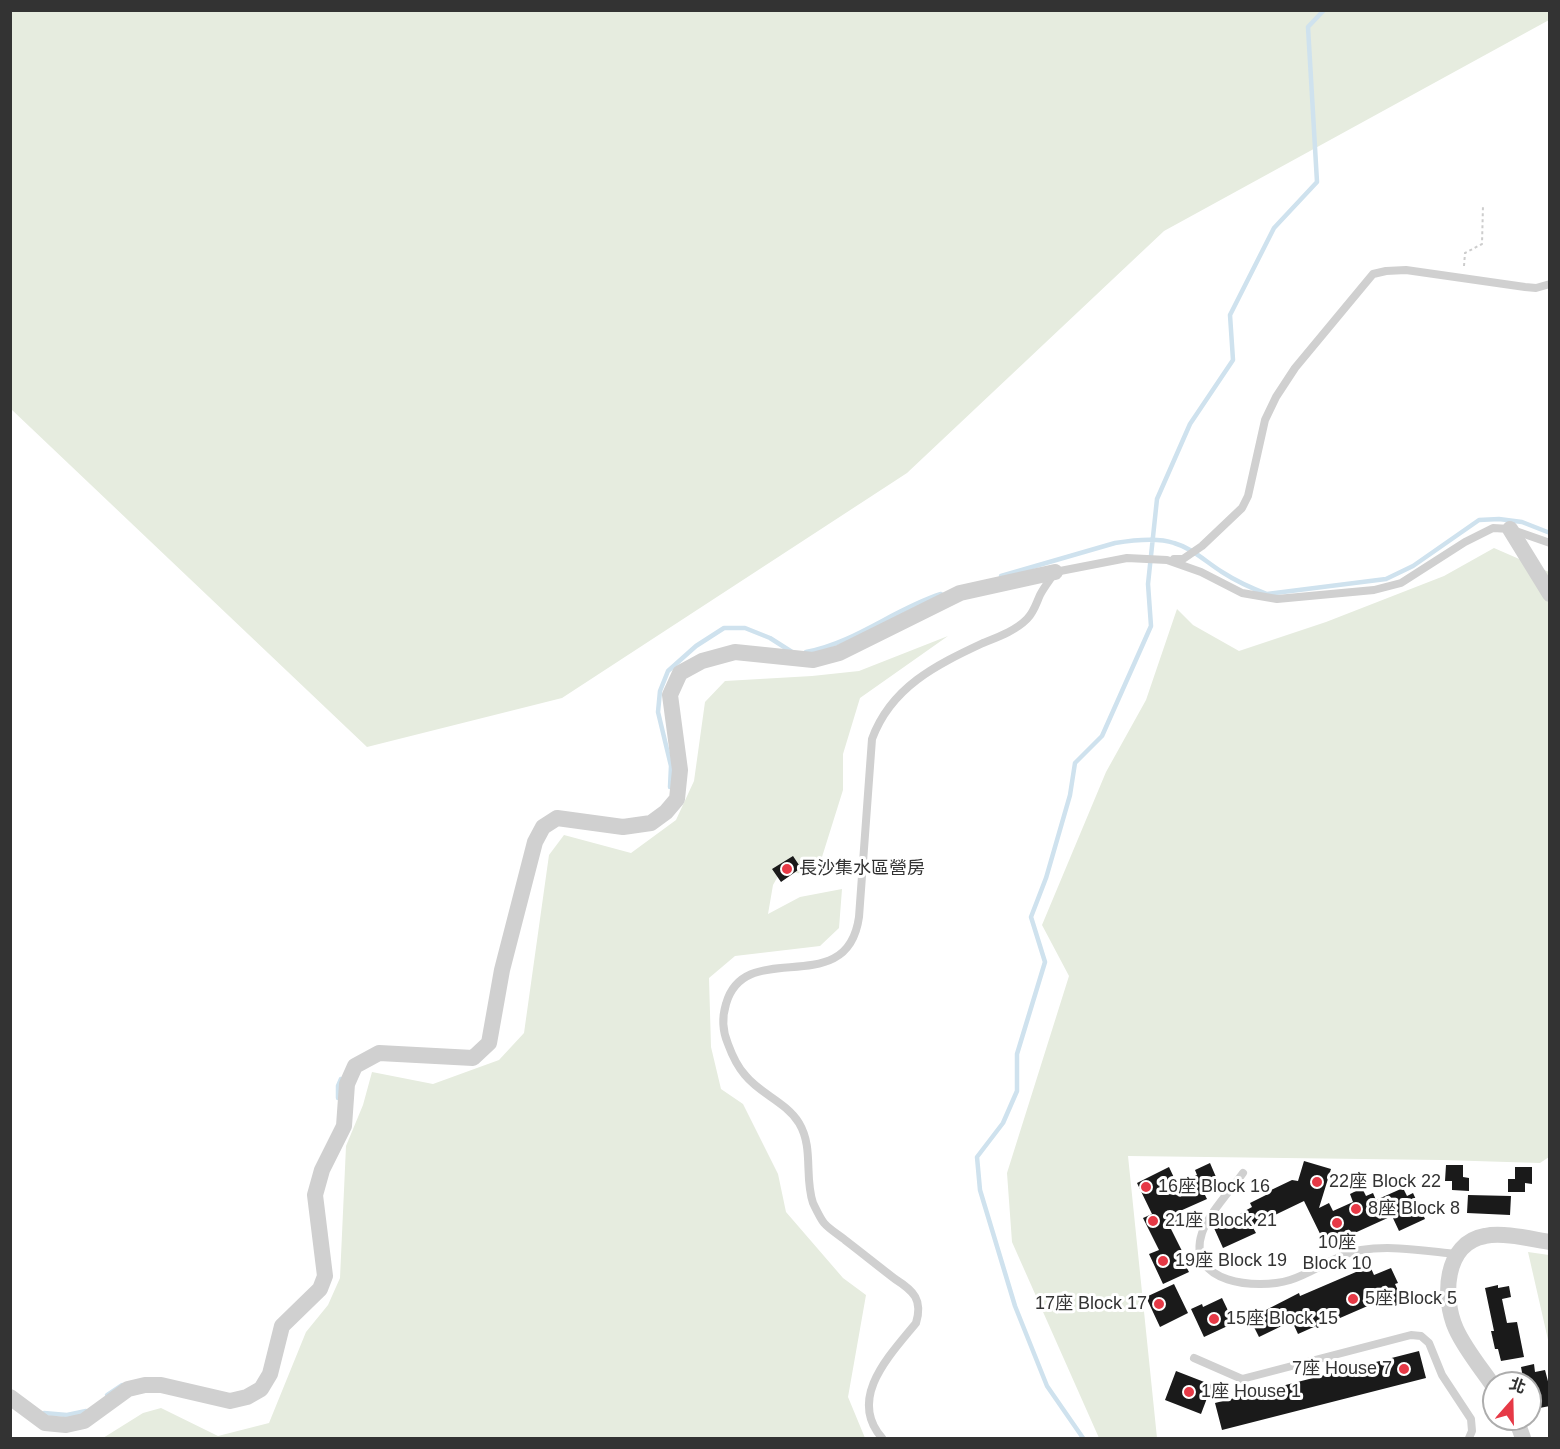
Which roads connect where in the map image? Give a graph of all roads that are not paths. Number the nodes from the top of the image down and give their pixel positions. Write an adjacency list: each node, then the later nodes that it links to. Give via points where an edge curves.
1 (1550, 284): 4 (lane, via 1536,288 1406,270 1373,274 1295,368 1276,397 1242,508 1183,559)
2 (1510, 529): 3 (lane); 4 (lane, via 1493,528 1401,583 1374,590 1277,599 1242,593 1201,572); 6 (street)
3 (1550, 543)
4 (1164, 560): 5 (lane, via 1101,562)
5 (1055, 572): 12 (street, via 960,593 839,653 813,660 735,652 702,661 680,673 670,694 680,770 677,799 651,823 623,827 558,818 543,827 535,842 502,970 489,1043 473,1058 379,1053 355,1066 347,1084 344,1126 322,1170 315,1195 326,1276 320,1289 282,1326 270,1374 261,1389 230,1401 145,1384 128,1389 84,1421 66,1425 45,1423); 13 (lane, via 1026,620 928,671 889,706 878,723 872,739 857,933 849,948 828,962 748,975 734,987 722,1018 733,1057 746,1077 786,1107 805,1135 813,1202 824,1223 908,1287 918,1299 916,1323 875,1378 869,1396 869,1418)
6 (1550, 594)
7 (1243, 1173): 9 (lane, via 1208,1221 1200,1243 1206,1265 1225,1279 1248,1283 1288,1280 1361,1250)
8 (1550, 1242): 9 (street, via 1487,1235 1475,1238)
9 (1457, 1254): 11 (street, via 1449,1276 1452,1318)
10 (1194, 1358): 14 (lane, via 1242,1379 1418,1335 1429,1343 1442,1375 1471,1419)
11 (1483, 1371)
12 (10, 1397)
13 (882, 1438)
14 (1469, 1438)

